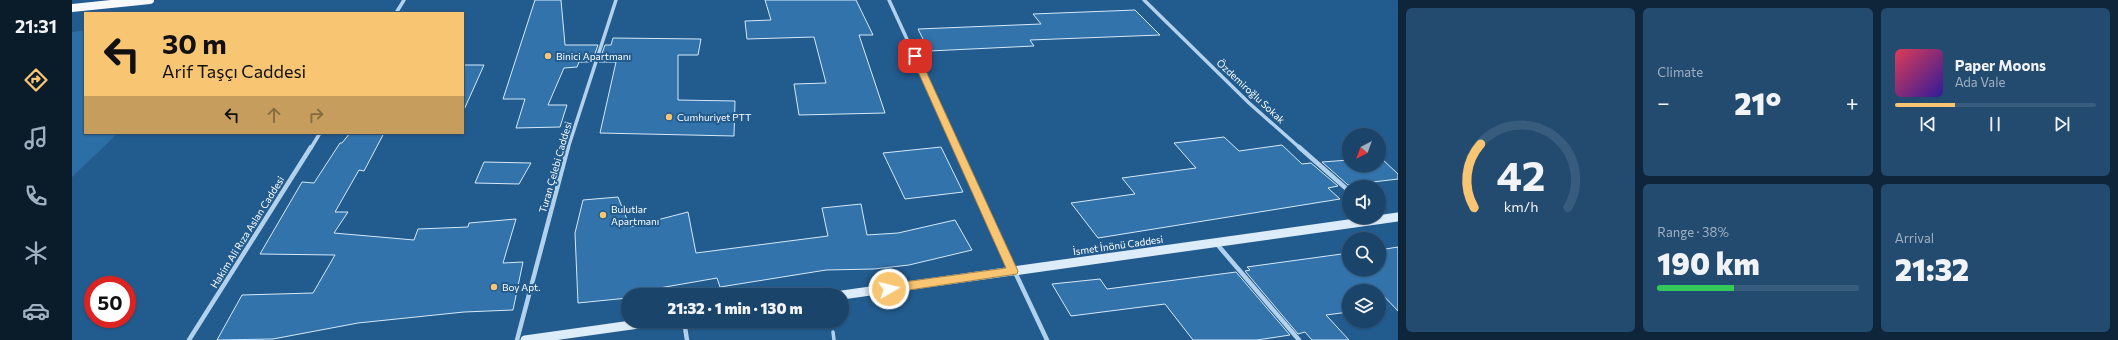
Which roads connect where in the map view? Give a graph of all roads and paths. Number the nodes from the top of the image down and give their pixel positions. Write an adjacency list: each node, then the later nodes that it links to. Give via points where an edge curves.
1 (150, 0): 6 (main road)
2 (404, 0): 7 (street)
3 (616, 0): 20 (street, Turan Çelebi Caddesi, via 565,156)
4 (889, 0): 14 (street)
5 (1144, 0): 9 (street, Özdemiroğlu Sokak, via 1249,103)
6 (72, 8)
7 (397, 12)
8 (319, 134): 19 (street, Hakim Ali Rıza Aslan Caddesi)
9 (1342, 185)
10 (1398, 217): 11 (main road, İsmet İnönü Caddesi)
11 (1386, 218)
12 (1342, 224): 13 (main road, İsmet İnönü Caddesi)
13 (1216, 242): 14 (main road, İsmet İnönü Caddesi); 25 (street)
14 (1013, 271): 15 (main road, İsmet İnönü Caddesi); 24 (street)
15 (849, 294)
16 (621, 326): 21 (main road)
17 (685, 328): 22 (street)
18 (833, 332): 23 (lane)
19 (189, 340)
20 (518, 340)
21 (525, 340)
22 (687, 340)
23 (834, 340)
24 (1047, 340)
25 (1299, 340)

